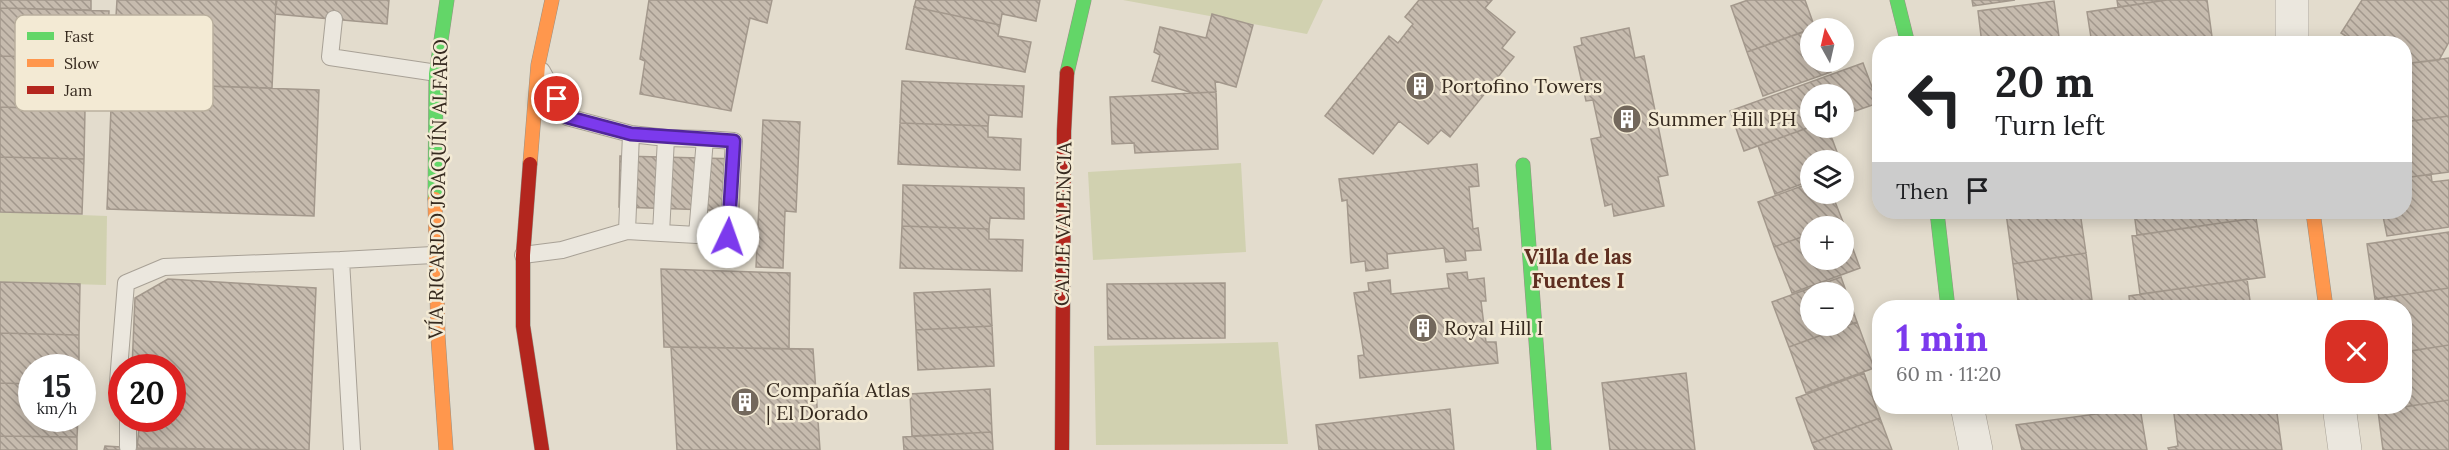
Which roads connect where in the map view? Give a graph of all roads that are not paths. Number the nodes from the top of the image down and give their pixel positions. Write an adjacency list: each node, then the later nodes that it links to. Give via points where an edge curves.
1 (447, 0): 10 (street, VÍA RICARDO JOAQUÍN ALFARO, via 438,36)
2 (552, 0): 9 (street)
3 (1084, 0): 33 (street, CALLE VALENCIA, via 1068,64 1064,131)
4 (1897, 0): 7 (street)
5 (2292, 0): 8 (street)
6 (334, 19): 10 (lane, via 330,57)
7 (1906, 36)
8 (2292, 36)
9 (538, 65): 11 (lane, via 567,117); 21 (street)
10 (437, 73): 20 (street, VÍA RICARDO JOAQUÍN ALFARO)
11 (631, 134): 12 (lane); 17 (lane)
12 (666, 138): 13 (lane); 18 (lane)
13 (705, 139): 19 (lane); 19 (lane, via 734,141 728,237)
14 (1523, 165): 34 (street)
15 (1938, 219): 23 (street)
16 (2314, 219): 24 (street)
17 (627, 231): 18 (lane); 21 (lane, via 562,250)
18 (661, 233): 19 (lane)
19 (697, 235)
20 (433, 255): 22 (lane); 31 (street, VÍA RICARDO JOAQUÍN ALFARO, via 436,346)
21 (523, 255): 32 (street, via 523,326)
22 (341, 260): 25 (lane, via 164,267 126,284); 30 (lane)
23 (1947, 300)
24 (2325, 300)
25 (120, 354)
26 (1969, 414): 35 (street)
27 (2340, 414): 36 (street)
28 (128, 432): 29 (lane)
29 (128, 447)
30 (352, 450)
31 (446, 450)
32 (542, 450)
33 (1062, 450)
34 (1544, 450)
35 (1976, 450)
36 (2345, 450)

